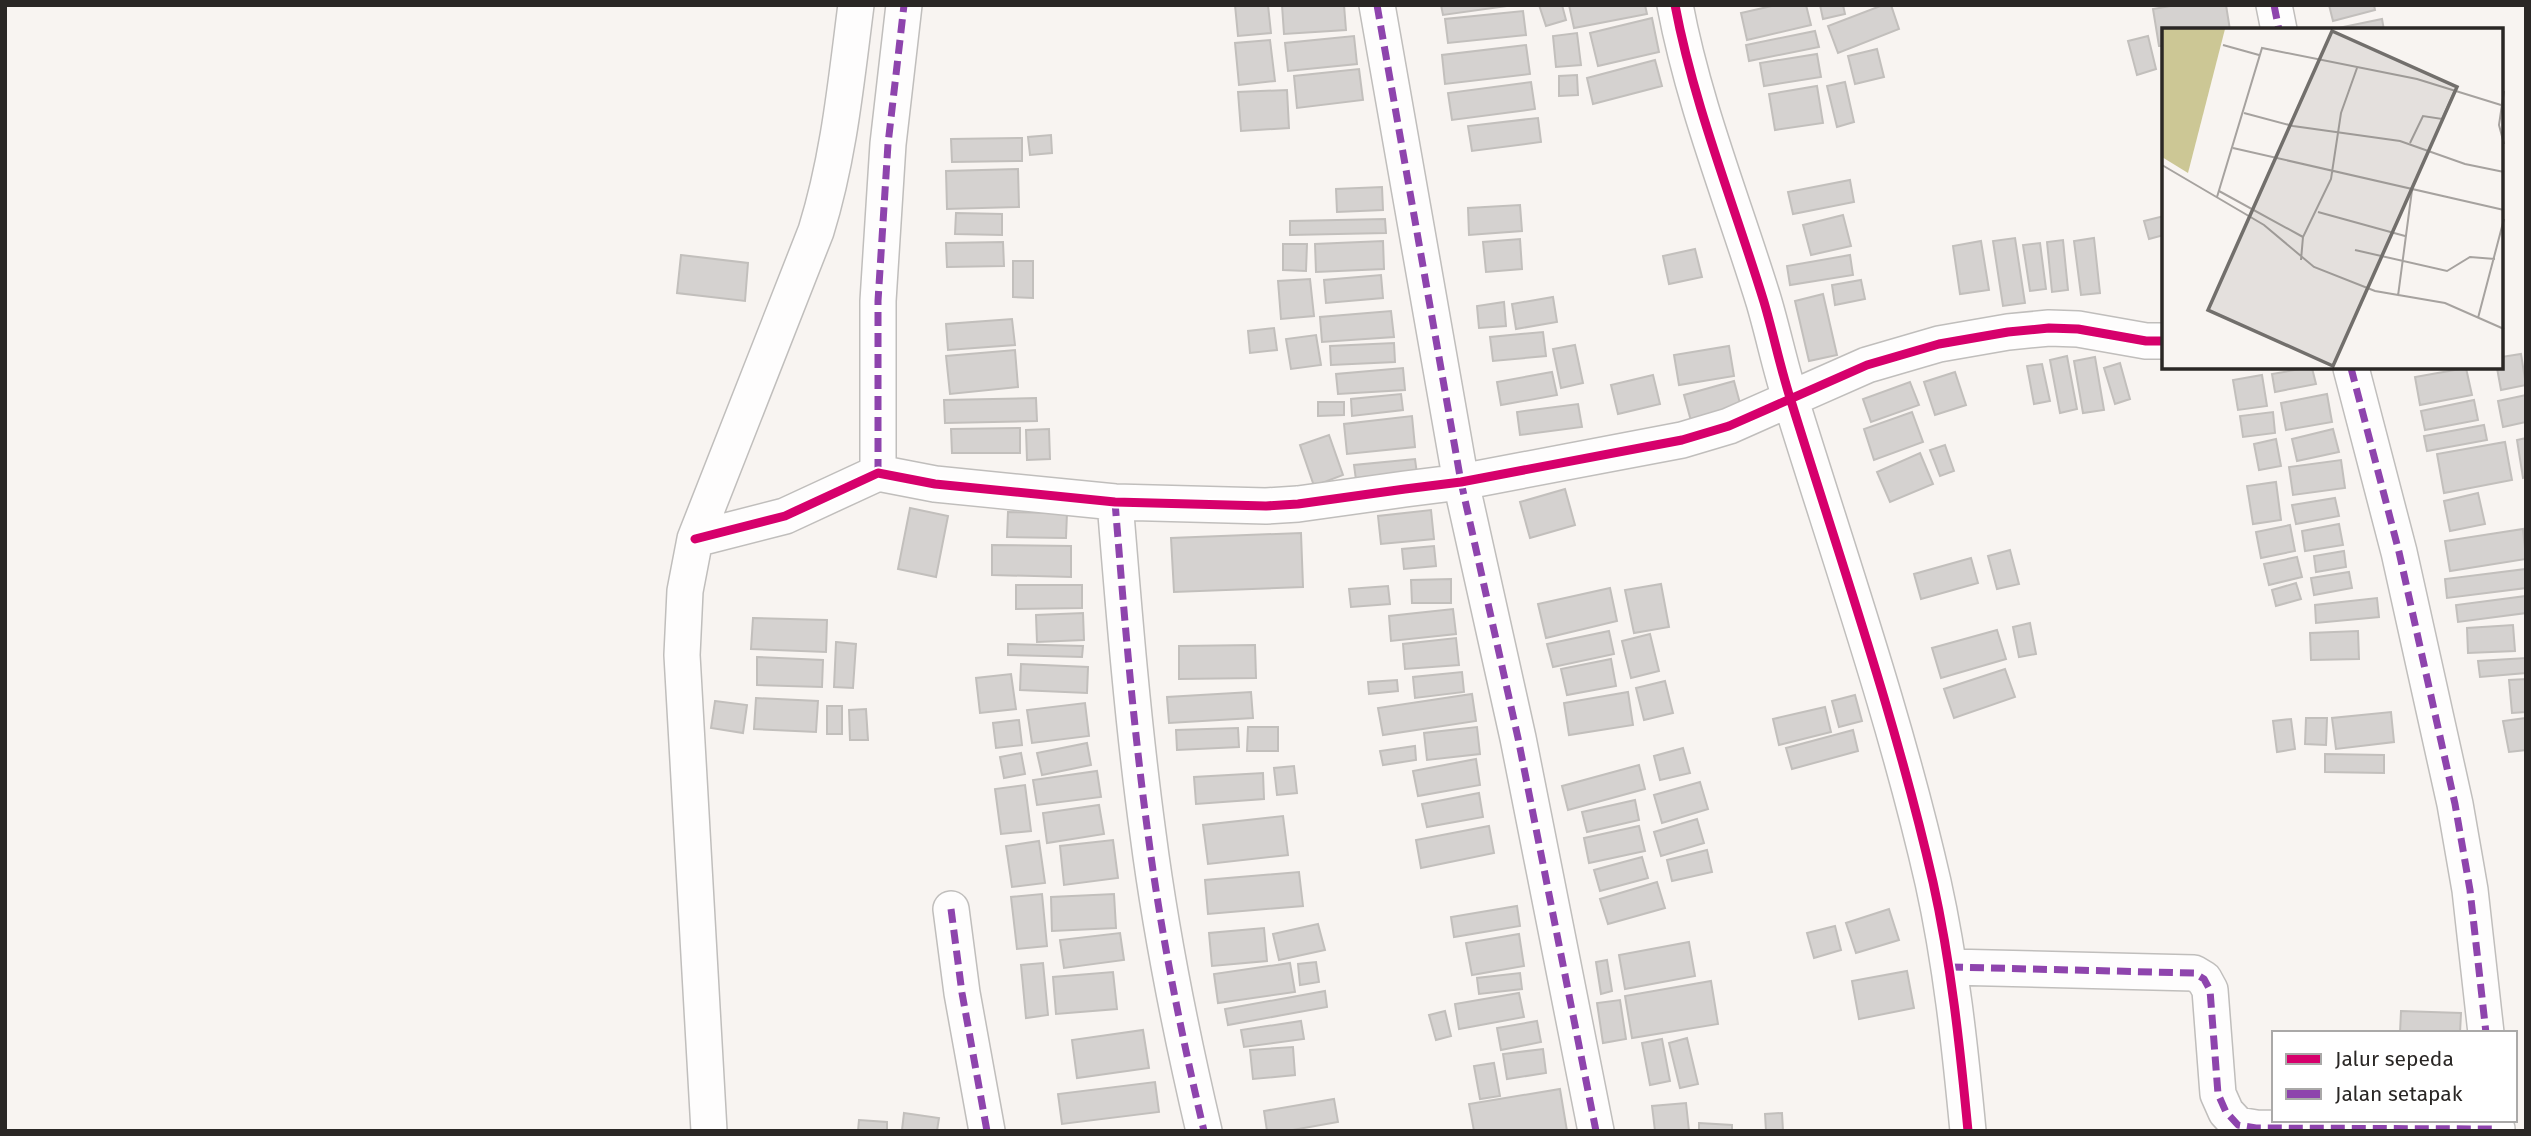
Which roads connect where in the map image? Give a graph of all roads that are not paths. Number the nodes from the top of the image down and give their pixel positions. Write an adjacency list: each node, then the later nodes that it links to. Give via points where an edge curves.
1 (856, 5): 13 (street, via 839,138 826,198)
2 (904, 5): 10 (street, via 888,144 879,288)
3 (1377, 5): 11 (street)
4 (1675, 5): 9 (street)
5 (2274, 5): 6 (street)
6 (2279, 28)
7 (2162, 341): 9 (street, via 2078,329 2008,332 1939,344 1867,365)
8 (2351, 369): 16 (street, via 2399,552 2455,804)
9 (1790, 400): 11 (street, via 1682,440); 15 (street, via 1895,739)
10 (878, 473): 12 (street, via 935,484); 13 (street, via 785,516)
11 (1461, 482): 12 (street, via 1266,506); 21 (street, via 1518,738)
12 (1115, 502): 20 (street, via 1148,836 1171,976)
13 (695, 539): 18 (street, via 685,591 682,655)
14 (951, 909): 19 (street)
15 (1949, 967): 17 (street, via 2194,973 2210,990 2218,1094 2238,1125 2256,1129); 22 (street)
16 (2486, 1031)
17 (2497, 1126)
18 (709, 1131)
19 (987, 1131)
20 (1204, 1131)
21 (1595, 1131)
22 (1968, 1131)

